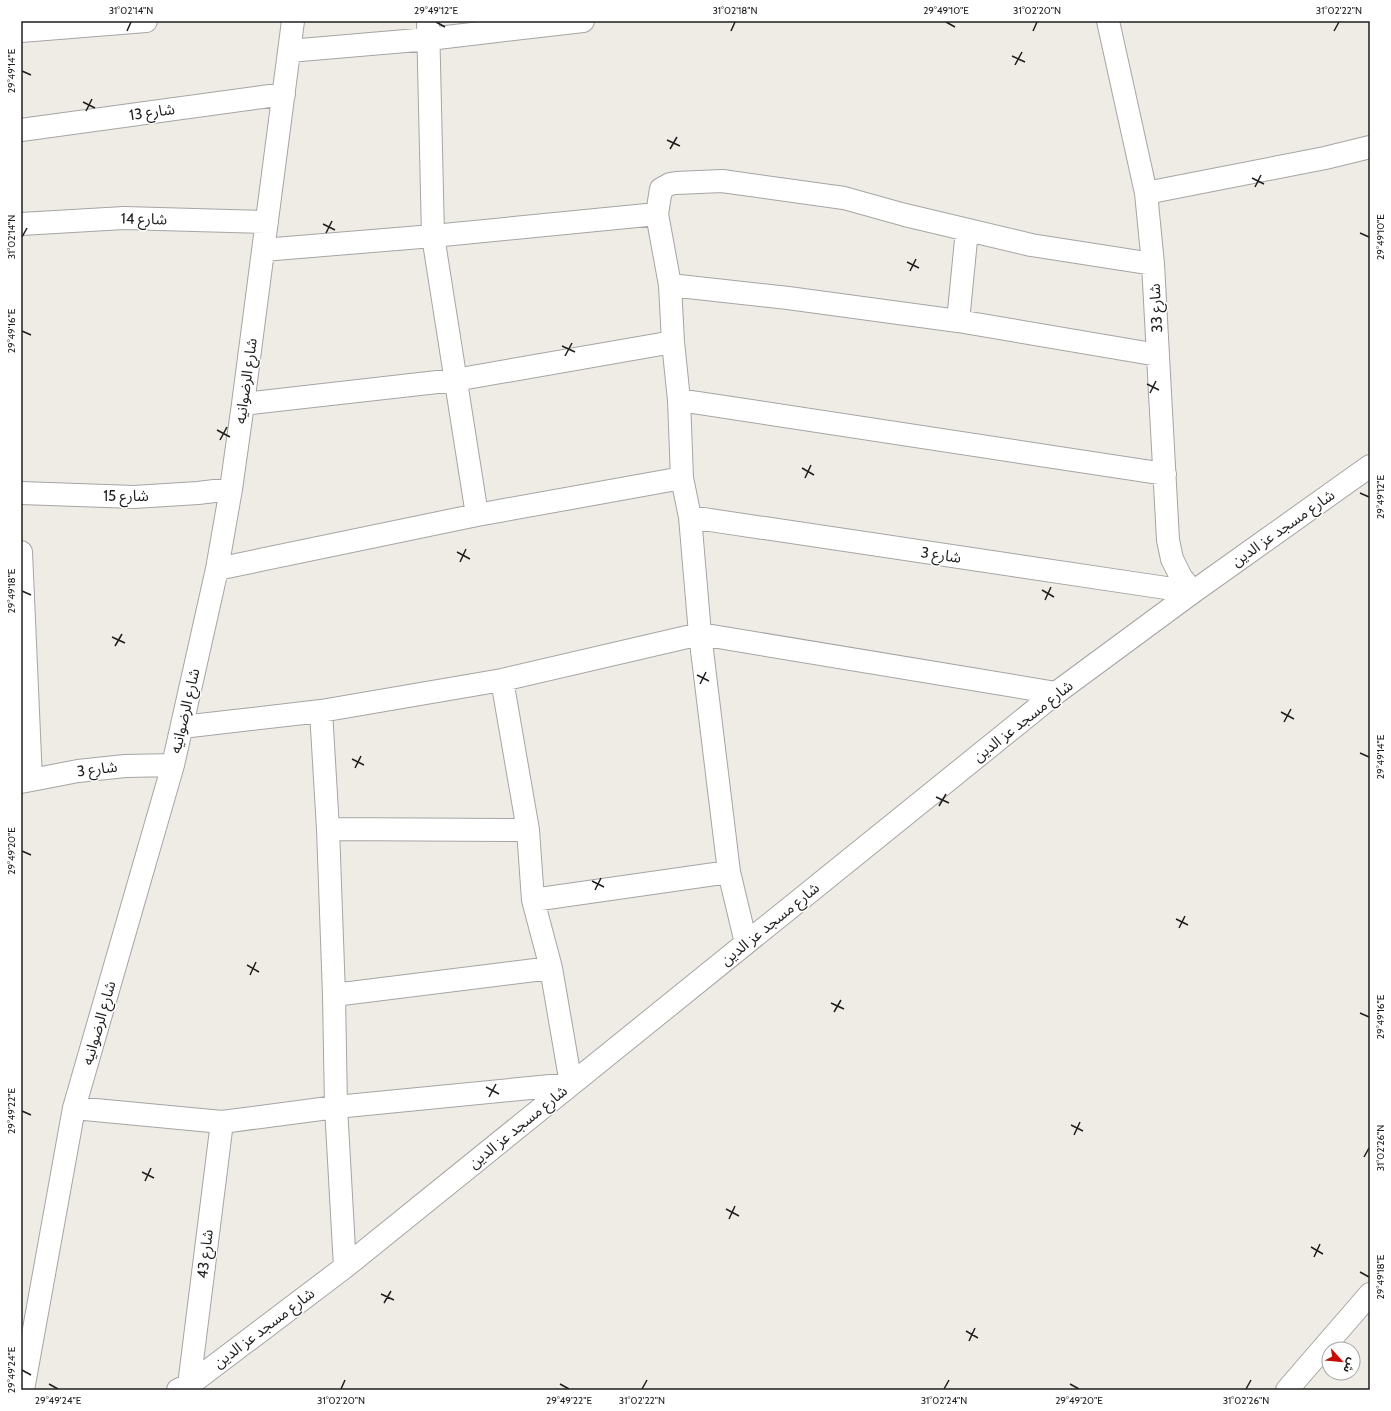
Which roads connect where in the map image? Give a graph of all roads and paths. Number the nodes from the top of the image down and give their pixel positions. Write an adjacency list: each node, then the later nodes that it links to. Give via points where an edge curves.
1 (146, 21): 6 (street)
2 (293, 21): 7 (street, شارع الرضوانيه)
3 (583, 21): 5 (street)
4 (1108, 21): 11 (street, شارع 33)
5 (428, 30): 7 (street); 16 (street)
6 (21, 31)
7 (289, 51): 8 (street, شارع الرضوانيه)
8 (284, 94): 9 (street, شارع 13); 13 (street, شارع الرضوانيه)
9 (21, 130)
10 (1370, 147): 11 (street)
11 (1146, 194): 18 (street, شارع 33)
12 (657, 214): 15 (street, via 660,193 665,186 676,183 722,182 844,198); 16 (street); 19 (street)
13 (267, 222): 14 (street, شارع 14, via 124,218); 17 (street, شارع الرضوانيه)
14 (21, 224)
15 (967, 230): 18 (street, via 1031,245); 20 (street)
16 (433, 236): 17 (street); 23 (street)
17 (263, 250): 25 (street, شارع الرضوانيه)
18 (1153, 264): 22 (street, شارع 33)
19 (670, 285): 20 (street); 21 (street)
20 (958, 321): 22 (street)
21 (673, 342): 23 (street); 24 (street)
22 (1158, 355): 27 (street, شارع 33)
23 (455, 380): 25 (street); 31 (street)
24 (679, 400): 27 (street); 28 (street)
25 (243, 404): 29 (street, شارع الرضوانيه)
26 (1370, 466): 35 (street, شارع مسجد عز الدين)
27 (1165, 474): 35 (street, شارع 33, via 1168,540 1172,559 1181,577)
28 (682, 478): 31 (street); 32 (street)
29 (231, 489): 30 (street, شارع 15, via 134,497); 34 (street, شارع الرضوانيه)
30 (21, 493)
31 (477, 515): 34 (street)
32 (690, 517): 35 (street, شارع 3); 36 (street)
33 (21, 552): 42 (street)
34 (217, 569): 40 (street, شارع الرضوانيه)
35 (1193, 592): 38 (street, شارع مسجد عز الدين)
36 (700, 634): 37 (street); 38 (street); 45 (street)
37 (502, 680): 39 (street); 44 (street)
38 (1056, 693): 47 (street, شارع مسجد عز الدين)
39 (321, 711): 40 (street); 43 (street)
40 (182, 727): 41 (street, شارع الرضوانيه)
41 (173, 765): 42 (street, شارع 3, via 125,766 78,771); 52 (street, شارع الرضوانيه)
42 (26, 781)
43 (328, 829): 44 (street); 49 (street)
44 (528, 830): 46 (street)
45 (729, 872): 46 (street); 47 (street)
46 (533, 900): 48 (street)
47 (746, 943): 50 (street, شارع مسجد عز الدين)
48 (551, 968): 49 (street); 50 (street)
49 (334, 995): 51 (street)
50 (571, 1084): 51 (street); 54 (street, شارع مسجد عز الدين)
51 (336, 1107): 53 (street); 54 (street)
52 (74, 1108): 53 (street); 57 (street, شارع الرضوانيه)
53 (222, 1122): 56 (street, شارع 43)
54 (345, 1267): 56 (street, شارع مسجد عز الدين)
55 (1370, 1294): 58 (street)
56 (184, 1388)
57 (24, 1390)
58 (1287, 1390)

